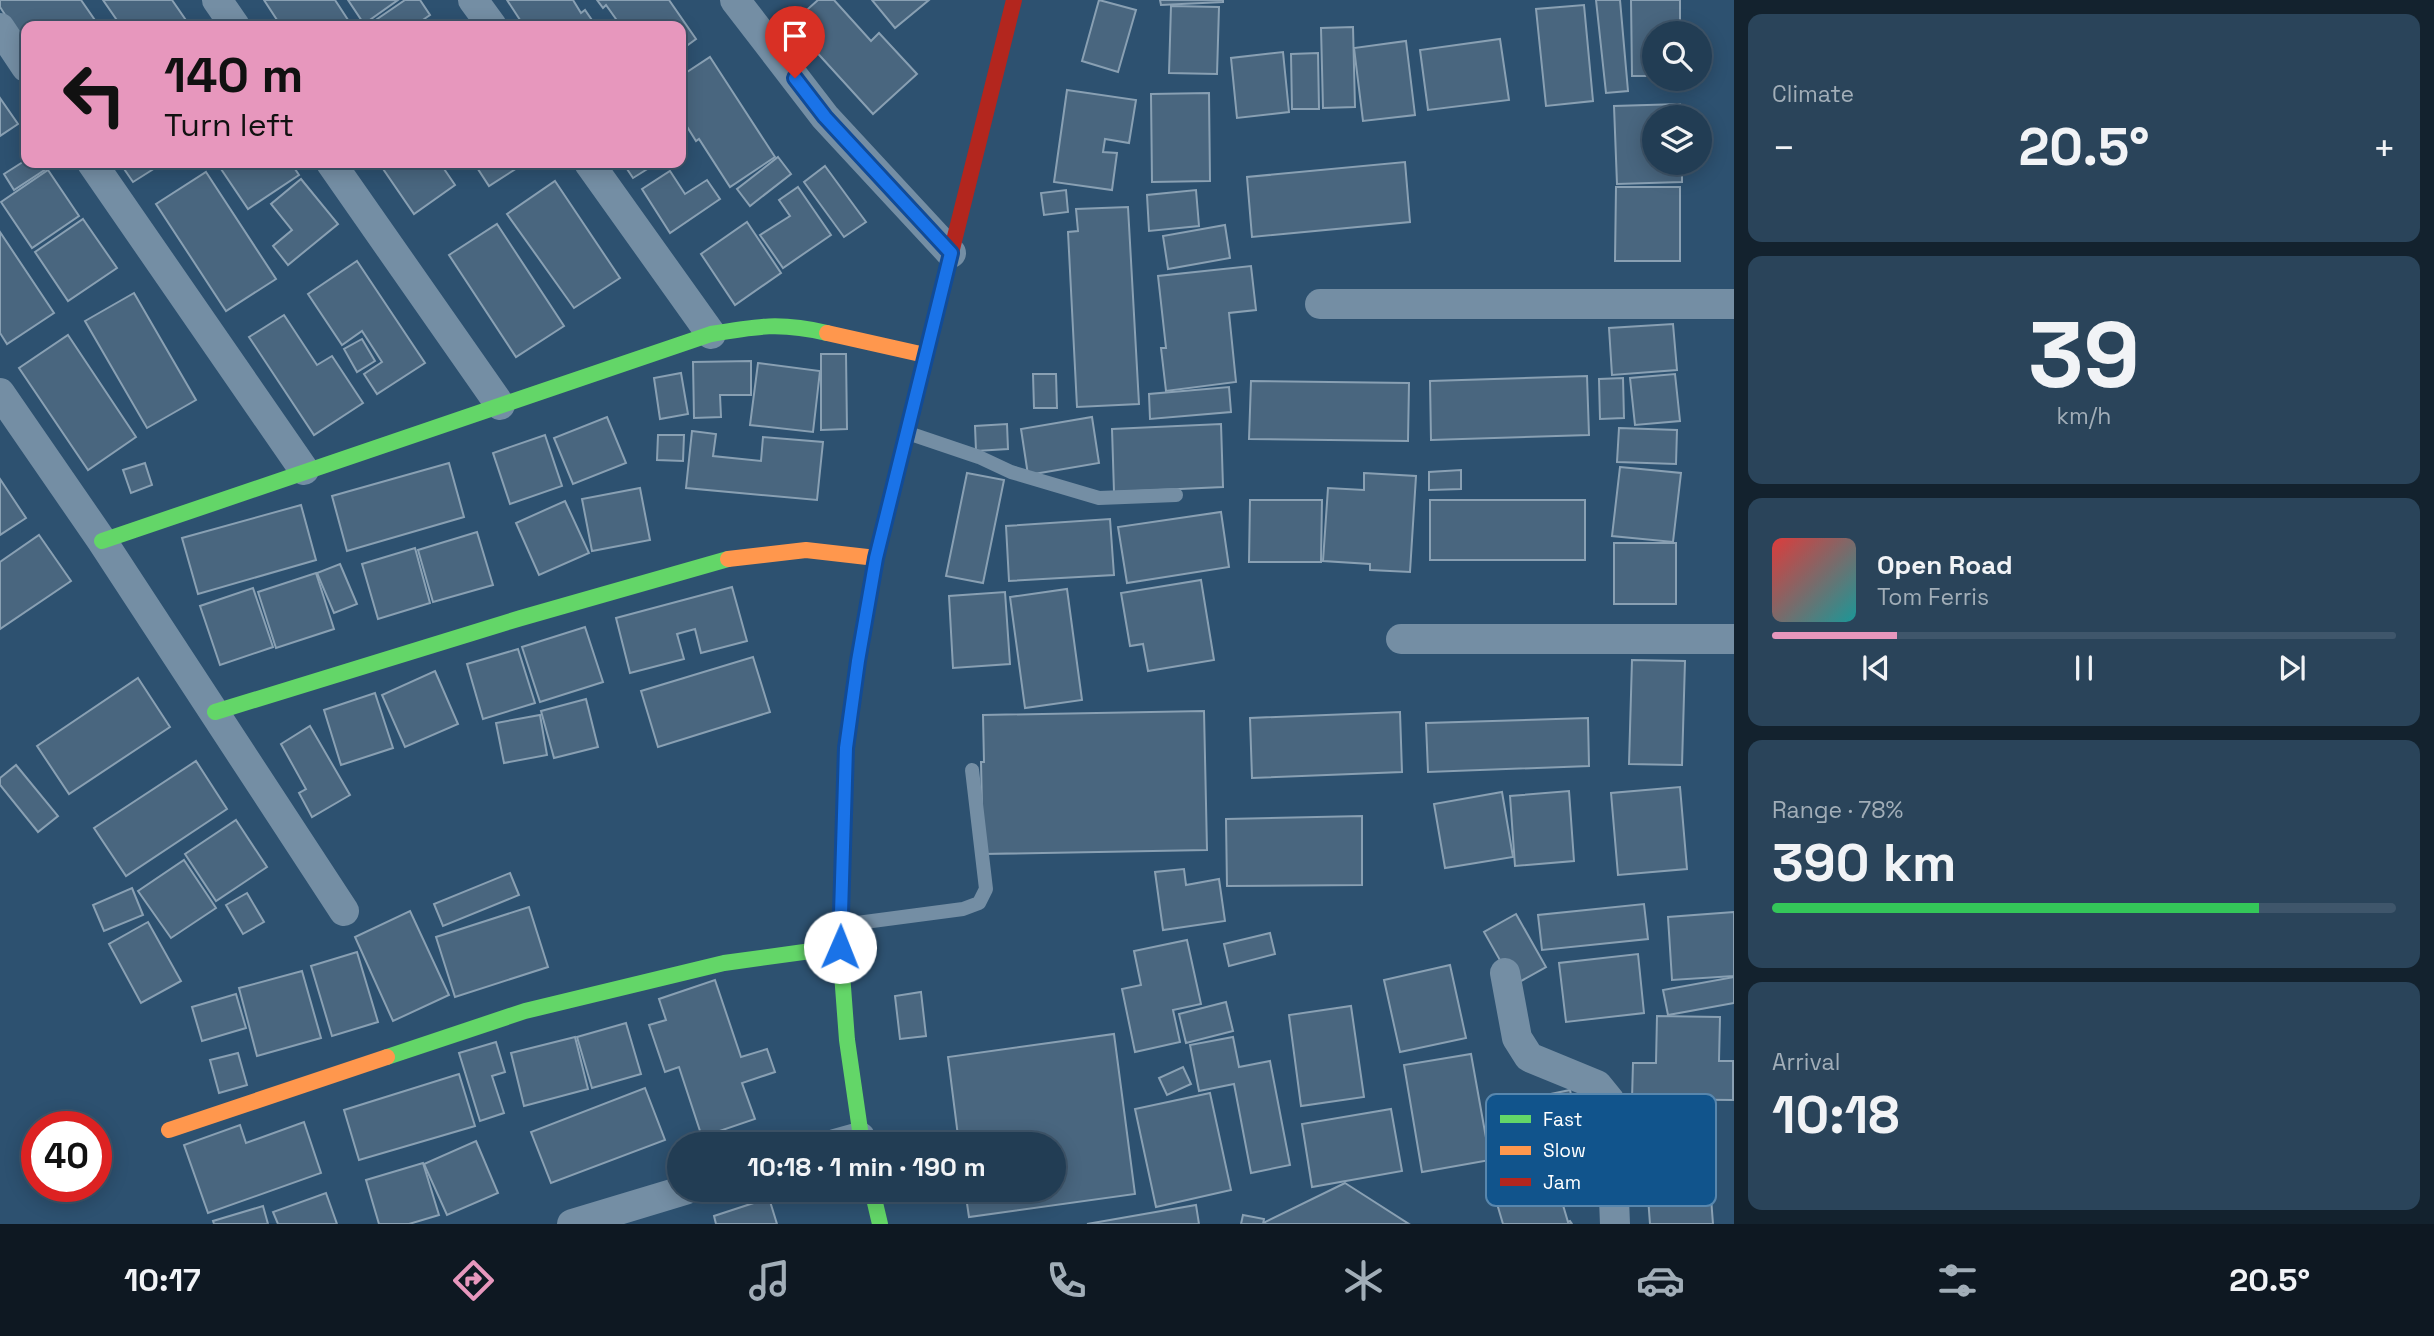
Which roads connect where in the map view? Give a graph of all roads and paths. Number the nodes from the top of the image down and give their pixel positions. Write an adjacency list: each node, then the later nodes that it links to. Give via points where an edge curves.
1 (217, 0): 5 (street)
2 (473, 0): 6 (street)
3 (735, 0): 12 (street, via 825,117)
4 (1014, 0): 12 (street)
5 (232, 21)
6 (488, 21)
7 (0, 29): 8 (street)
8 (21, 60)
9 (95, 168): 20 (street)
10 (334, 168): 18 (street)
11 (593, 168): 15 (street)
12 (951, 253): 16 (street)
13 (1320, 304): 14 (street)
14 (1734, 304)
15 (711, 334): 16 (street, via 765,325 801,327); 18 (street)
16 (925, 355): 19 (street)
17 (0, 393): 22 (street)
18 (500, 405): 20 (street)
19 (906, 433): 21 (lane, via 1099,498); 23 (street)
20 (304, 470): 22 (street)
21 (1176, 495)
22 (102, 541): 26 (street)
23 (876, 558): 26 (street, via 806,550 737,556); 29 (street, via 846,748)
24 (1401, 639): 25 (street)
25 (1734, 639)
26 (215, 712): 28 (street)
27 (972, 770): 29 (lane, via 986,889 979,903)
28 (344, 911)
29 (840, 925): 30 (street)
30 (840, 947): 33 (street, via 724,963 525,1011); 34 (street)
31 (1505, 973): 32 (street, via 1517,1038 1529,1057 1597,1085)
32 (1604, 1094)
33 (169, 1130)
34 (852, 1132)
35 (667, 1195): 38 (street)
36 (875, 1202): 39 (street)
37 (1614, 1206): 40 (street)
38 (572, 1224)
39 (880, 1224)
40 (1615, 1224)

